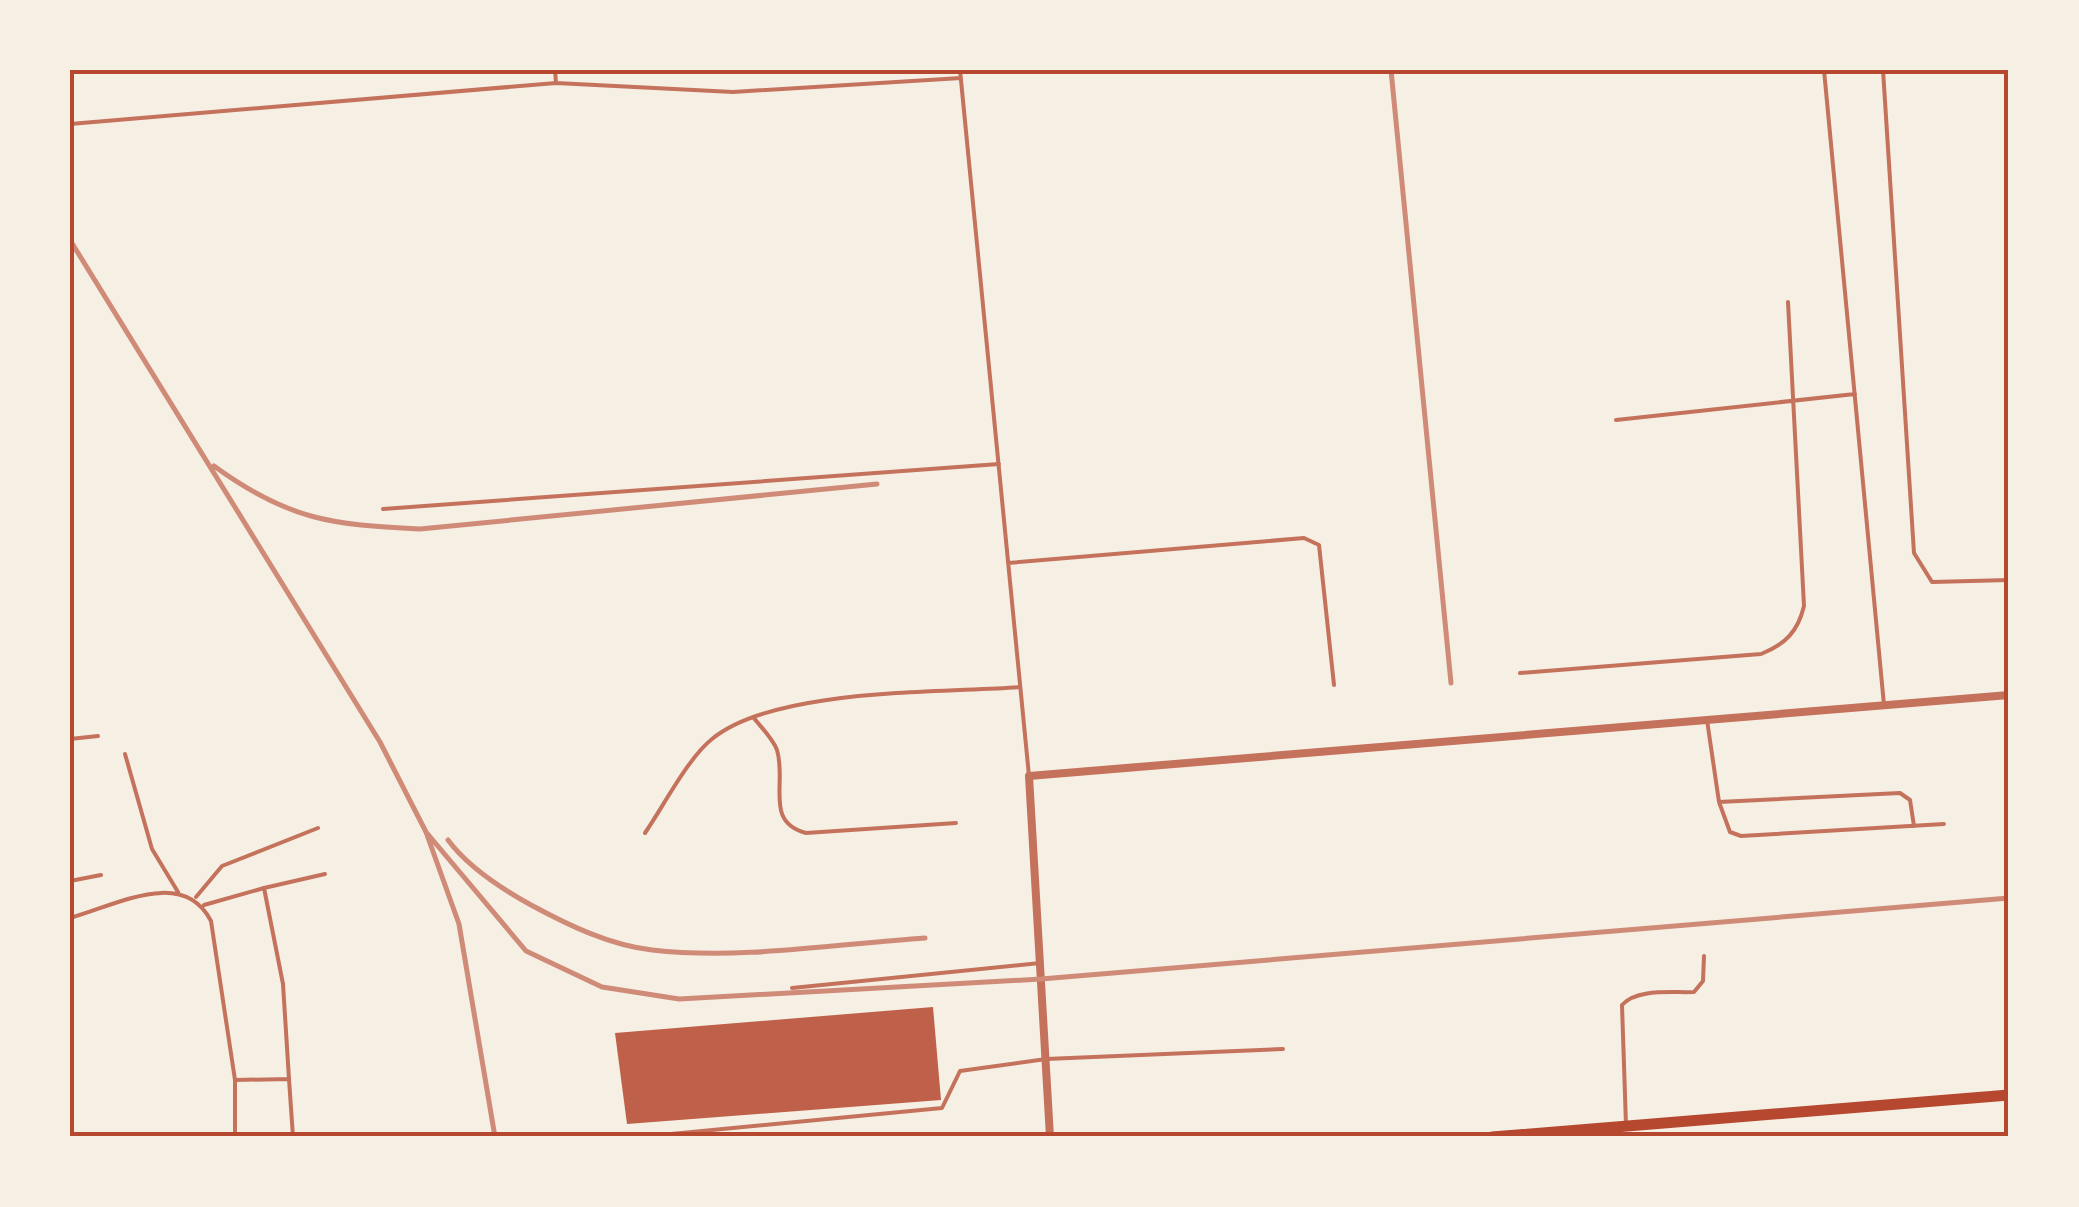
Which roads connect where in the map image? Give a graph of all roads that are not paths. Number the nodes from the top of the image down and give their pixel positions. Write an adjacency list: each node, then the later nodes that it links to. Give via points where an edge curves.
1 (555, 70): 6 (lane)
2 (960, 70): 5 (lane)
3 (1824, 70): 9 (lane)
4 (1883, 70): 15 (lane, via 1914,553 1932,582)
5 (961, 78): 6 (lane, via 733,92); 12 (lane)
6 (556, 83): 7 (lane)
7 (70, 124)
8 (1788, 302): 10 (lane)
9 (1854, 394): 10 (lane); 20 (lane)
10 (1793, 401): 11 (lane); 16 (lane, via 1804,606 1799,627 1761,654)
11 (1616, 420)
12 (999, 464): 13 (lane); 14 (lane)
13 (383, 509)
14 (1008, 562): 17 (lane, via 1304,538 1319,545); 18 (lane)
15 (2009, 580)
16 (1520, 674)
17 (1334, 685)
18 (1020, 687): 21 (lane, via 782,705); 26 (lane)
19 (2009, 695): 20 (street)
20 (1884, 705): 22 (street)
21 (754, 717): 28 (lane, via 777,748 780,818 789,829); 32 (lane, via 708,741)
22 (1706, 720): 26 (street); 27 (lane)
23 (98, 736): 24 (lane)
24 (70, 739)
25 (125, 754): 37 (lane, via 152,849)
26 (1029, 776): 42 (street)
27 (1719, 802): 30 (lane, via 1724,824 1741,836); 30 (lane, via 1900,793 1910,800)
28 (956, 822)
29 (1944, 824): 30 (lane)
30 (1914, 826)
31 (318, 828): 38 (lane, via 222,866)
32 (645, 834)
33 (324, 874): 36 (lane)
34 (101, 876): 35 (lane)
35 (70, 881)
36 (264, 888): 39 (lane); 46 (lane, via 283,984)
37 (178, 892): 38 (lane); 40 (lane)
38 (196, 898): 39 (lane)
39 (203, 905): 47 (lane)
40 (70, 918)
41 (1704, 956): 49 (lane, via 1703,982 1694,992 1644,995 1622,1005)
42 (1040, 963): 43 (lane); 45 (street)
43 (792, 988)
44 (1282, 1049): 45 (lane)
45 (1046, 1058): 53 (lane, via 960,1072 942,1108); 54 (street)
46 (290, 1079): 47 (lane); 52 (lane)
47 (235, 1080): 51 (lane)
48 (2009, 1096): 49 (main road)
49 (1626, 1126): 50 (main road)
50 (1568, 1133): 55 (main road)
51 (236, 1137)
52 (294, 1137)
53 (640, 1137)
54 (1050, 1137)
55 (1492, 1137)

